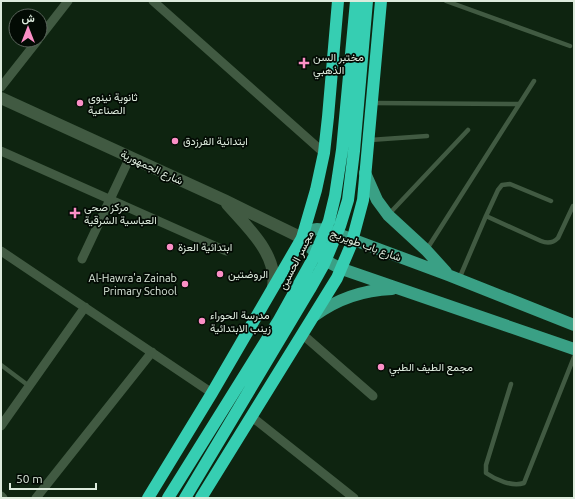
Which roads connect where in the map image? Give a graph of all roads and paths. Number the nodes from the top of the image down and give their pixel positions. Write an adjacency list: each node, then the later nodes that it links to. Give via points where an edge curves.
1 (68, 1): 8 (street)
2 (153, 1): 20 (street)
3 (338, 1): 20 (highway)
4 (356, 1): 55 (highway, مجسر الحسين, via 342,150 329,221 314,256 279,320)
5 (367, 1): 56 (highway, via 354,151 348,200 340,226 310,289)
6 (382, 1): 14 (highway)
7 (446, 1): 9 (lane)
8 (48, 27)
9 (570, 46)
10 (32, 48): 12 (street)
11 (534, 81): 15 (lane)
12 (1, 87)
13 (1, 98): 21 (main road, شارع الجمهورية)
14 (372, 104): 15 (lane); 18 (highway)
15 (519, 104): 31 (lane)
16 (468, 130): 27 (lane)
17 (427, 136): 18 (lane)
18 (368, 140): 22 (highway)
19 (1, 151): 23 (street)
20 (324, 153): 29 (highway)
21 (130, 157): 23 (street); 24 (main road, شارع الجمهورية)
22 (365, 174): 27 (main road, via 377,200); 30 (highway, via 363,200)
23 (110, 200): 33 (street); 34 (street)
24 (224, 200): 29 (main road, شارع الجمهورية); 37 (main road, via 265,251 274,270)
25 (551, 201): 28 (lane, via 510,184 504,184 498,190)
26 (573, 206): 28 (lane, via 556,241 548,243)
27 (388, 215): 31 (main road)
28 (486, 216): 36 (lane)
29 (302, 238): 30 (main road, شارع باب طويريج, via 310,230 317,228); 35 (main road, via 311,250); 37 (highway)
30 (353, 239): 35 (highway); 36 (main road, شارع باب طويريج)
31 (426, 250): 36 (main road)
32 (1, 251): 39 (street)
33 (226, 251)
34 (82, 259)
35 (342, 269): 38 (main road); 40 (highway)
36 (454, 277): 41 (main road, شارع باب طويريج)
37 (273, 287): 49 (highway)
38 (402, 289): 40 (main road, via 361,293 338,301); 43 (main road)
39 (85, 307): 44 (street); 48 (street)
40 (314, 316): 42 (highway)
41 (574, 325)
42 (302, 334): 50 (street); 51 (highway)
43 (574, 349)
44 (152, 352): 49 (street); 53 (street)
45 (574, 357): 47 (lane, via 524,483 518,485 495,479 486,473 486,465)
46 (1, 365): 48 (lane)
47 (511, 384)
48 (29, 386): 52 (street)
49 (212, 393): 54 (highway)
50 (373, 396)
51 (252, 417): 57 (highway); 58 (street)
52 (2, 421)
53 (36, 498)
54 (148, 498)
55 (168, 498)
56 (185, 498)
57 (200, 498)
58 (354, 498)

